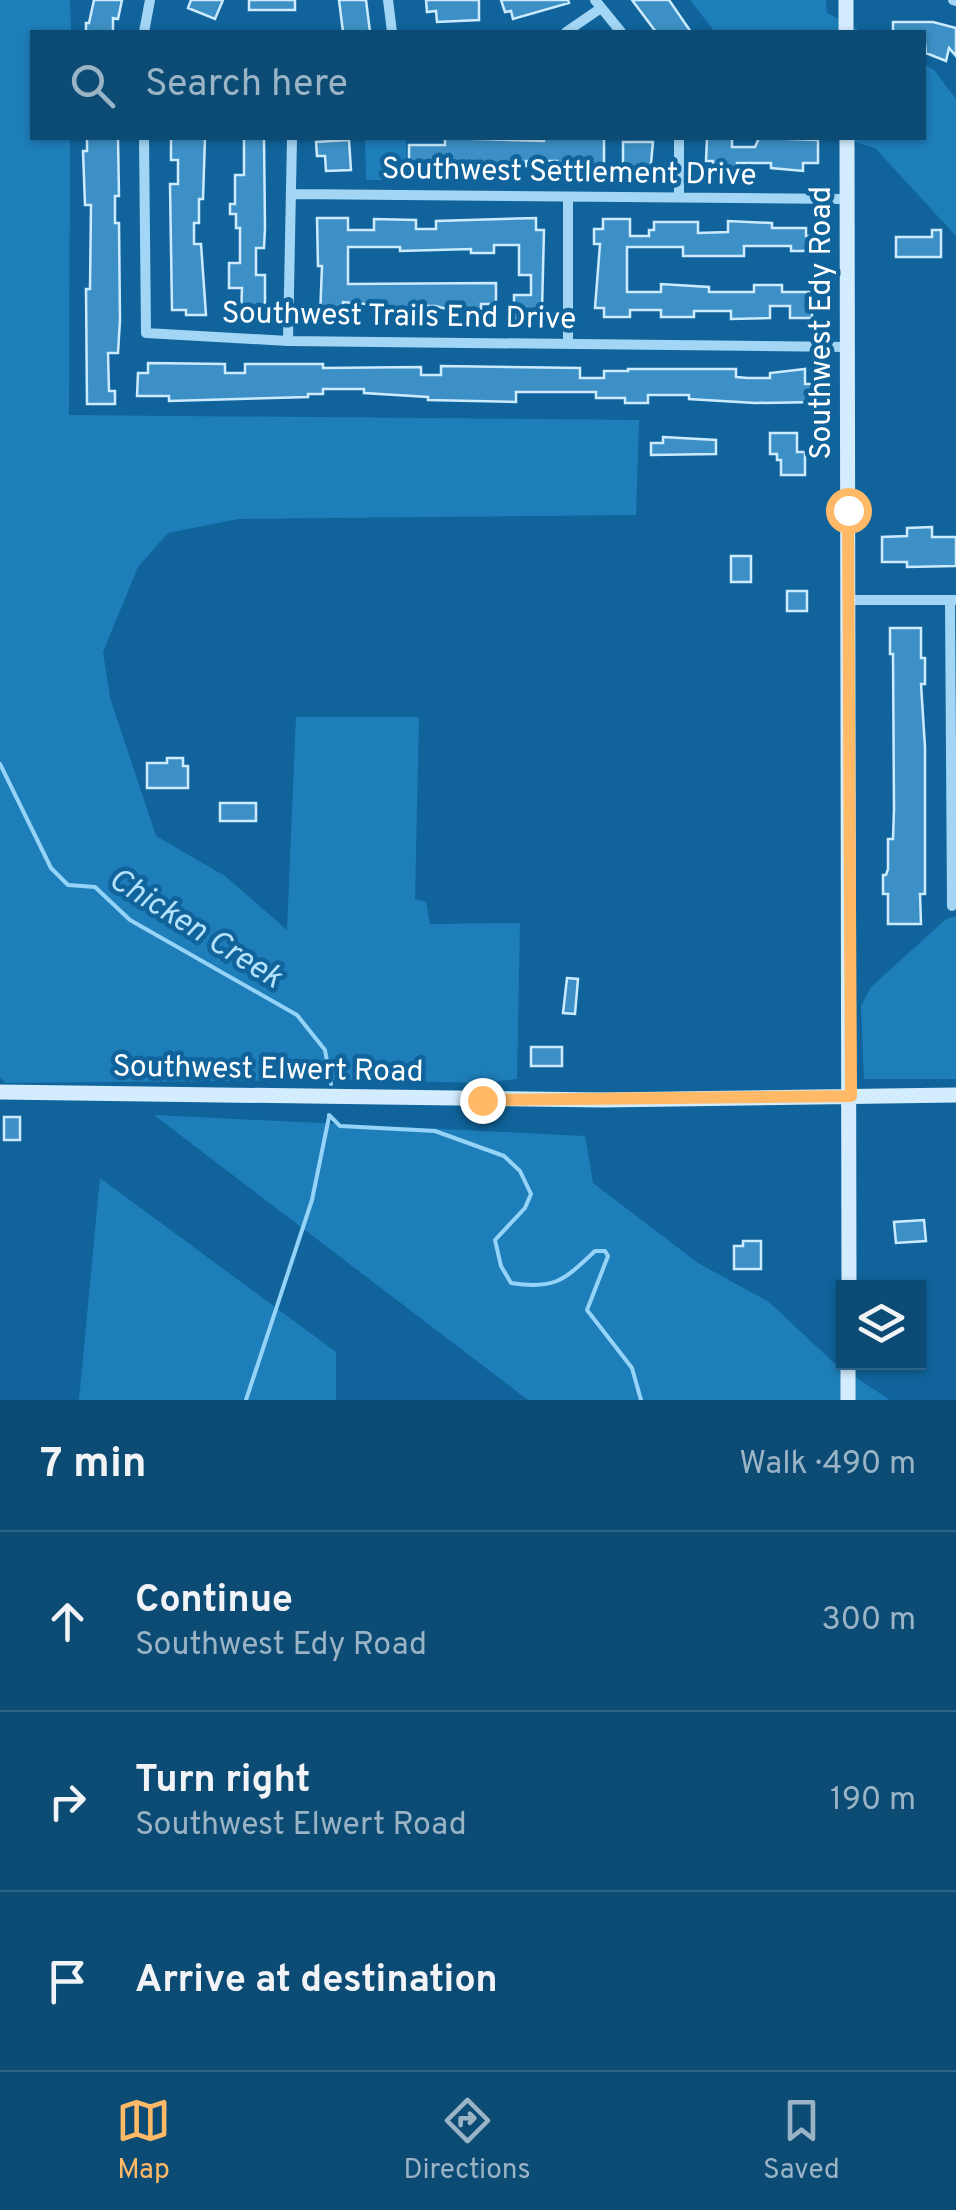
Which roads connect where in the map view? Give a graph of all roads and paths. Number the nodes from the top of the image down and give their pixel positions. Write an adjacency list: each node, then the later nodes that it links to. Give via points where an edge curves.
1 (150, 0): 5 (street)
2 (388, 0): 6 (street)
3 (846, 0): 9 (main road)
4 (598, 4): 7 (street); 8 (street)
5 (144, 30)
6 (392, 30)
7 (568, 30)
8 (619, 30)
9 (846, 30)
10 (144, 140): 18 (street, Southwest Trails End Drive, via 146,333)
11 (292, 140): 14 (street)
12 (679, 140): 15 (street)
13 (847, 140): 17 (main road, Southwest Edy Road)
14 (292, 194): 16 (street, Southwest Settlement Drive); 18 (street)
15 (679, 196): 16 (street, Southwest Settlement Drive); 17 (street, Southwest Settlement Drive)
16 (568, 197): 19 (street)
17 (847, 199): 20 (main road, Southwest Edy Road)
18 (288, 341): 19 (street, Southwest Trails End Drive)
19 (568, 344): 20 (street, Southwest Trails End Drive)
20 (848, 346): 21 (main road, Southwest Edy Road)
21 (849, 600): 22 (street); 26 (main road, Southwest Edy Road)
22 (953, 600): 23 (street)
23 (952, 906)
24 (0, 1092): 26 (main road, Southwest Elwert Road, via 482,1100)
25 (956, 1095): 26 (main road, Southwest Elwert Road)
26 (851, 1096): 27 (main road, Southwest Edy Road)
27 (849, 1280)
28 (848, 1370): 29 (main road)
29 (848, 1400)

